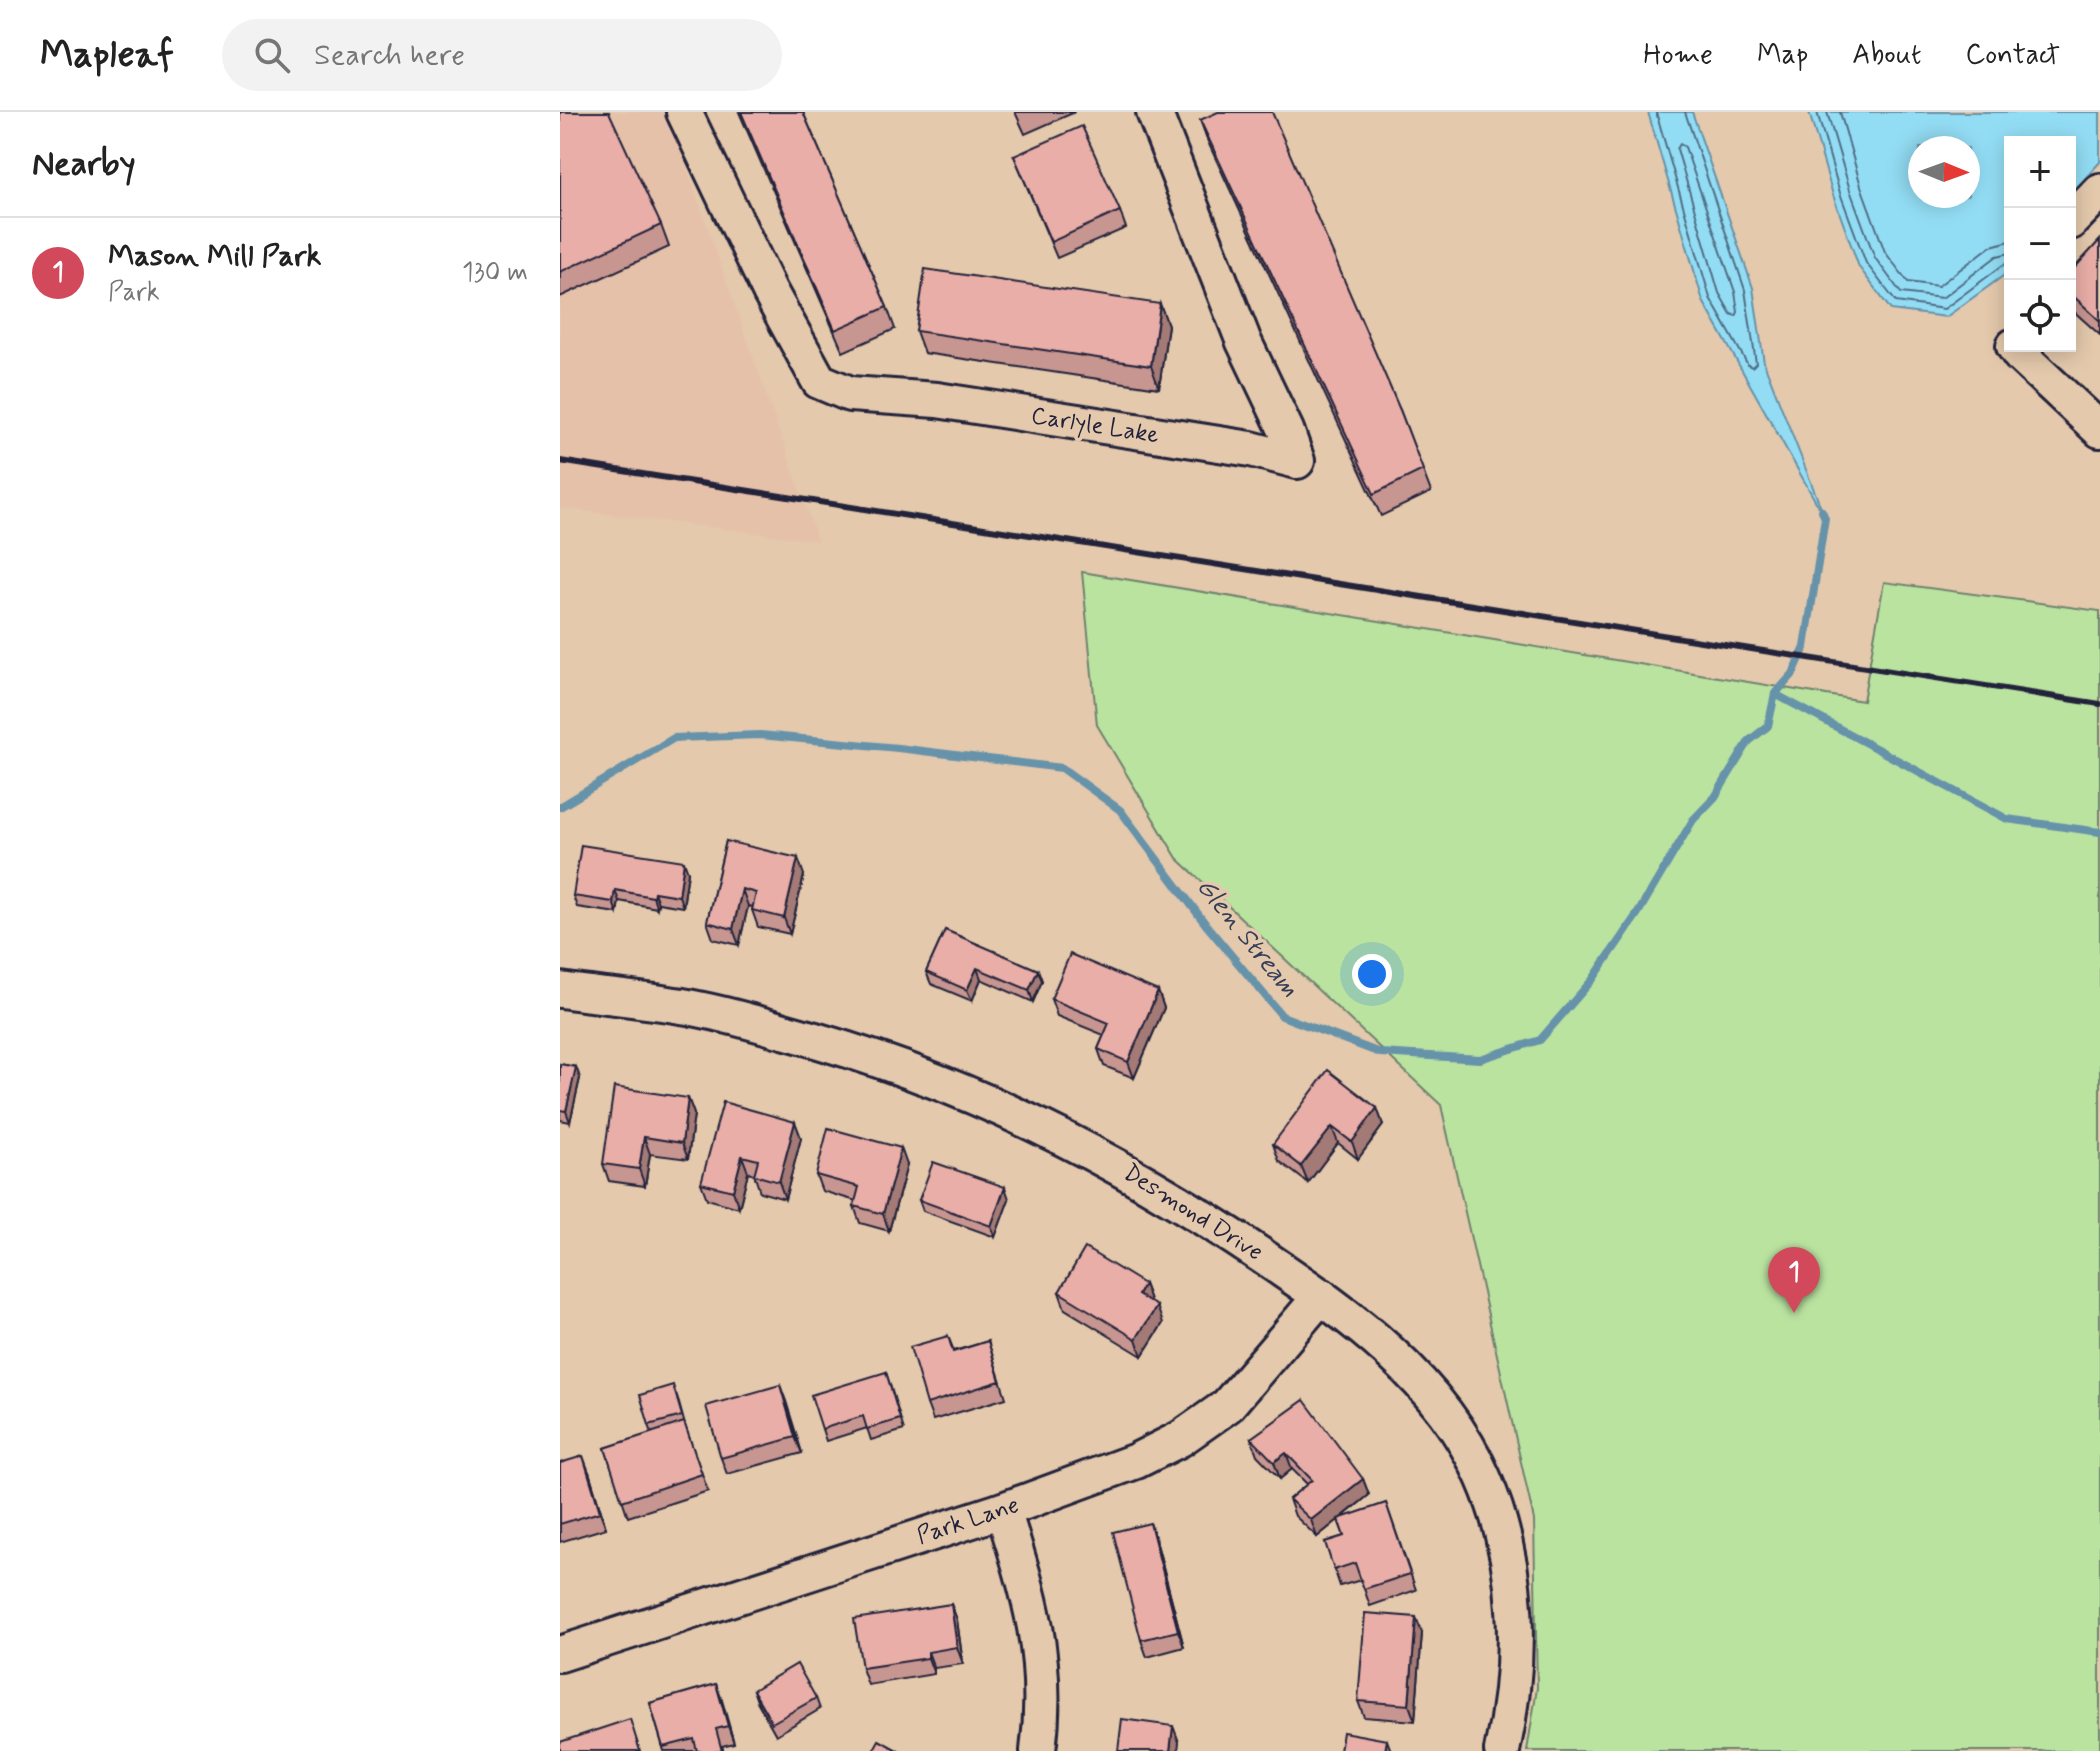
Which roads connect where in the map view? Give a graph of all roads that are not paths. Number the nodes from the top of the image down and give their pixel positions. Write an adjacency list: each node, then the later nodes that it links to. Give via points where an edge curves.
1 (684, 112): 2 (street, Carlyle Lake, via 819,381 850,394 937,400 1251,449 1297,461)
2 (1154, 112)
3 (2100, 191): 4 (street)
4 (2076, 216)
5 (2018, 352): 6 (street)
6 (2100, 430)
7 (560, 990): 8 (street, Desmond Drive, via 690,1007 752,1022 958,1088 1052,1131 1185,1204)
8 (1321, 1296): 9 (street, Park Lane, via 1227,1406 1206,1422 1136,1461); 12 (street, Desmond Drive, via 1403,1363 1437,1402 1482,1474 1499,1516 1510,1560 1515,1643)
9 (1003, 1510): 10 (street, Park Lane); 11 (street, via 1027,1585 1041,1654)
10 (560, 1654)
11 (1038, 1751)
12 (1502, 1751)

